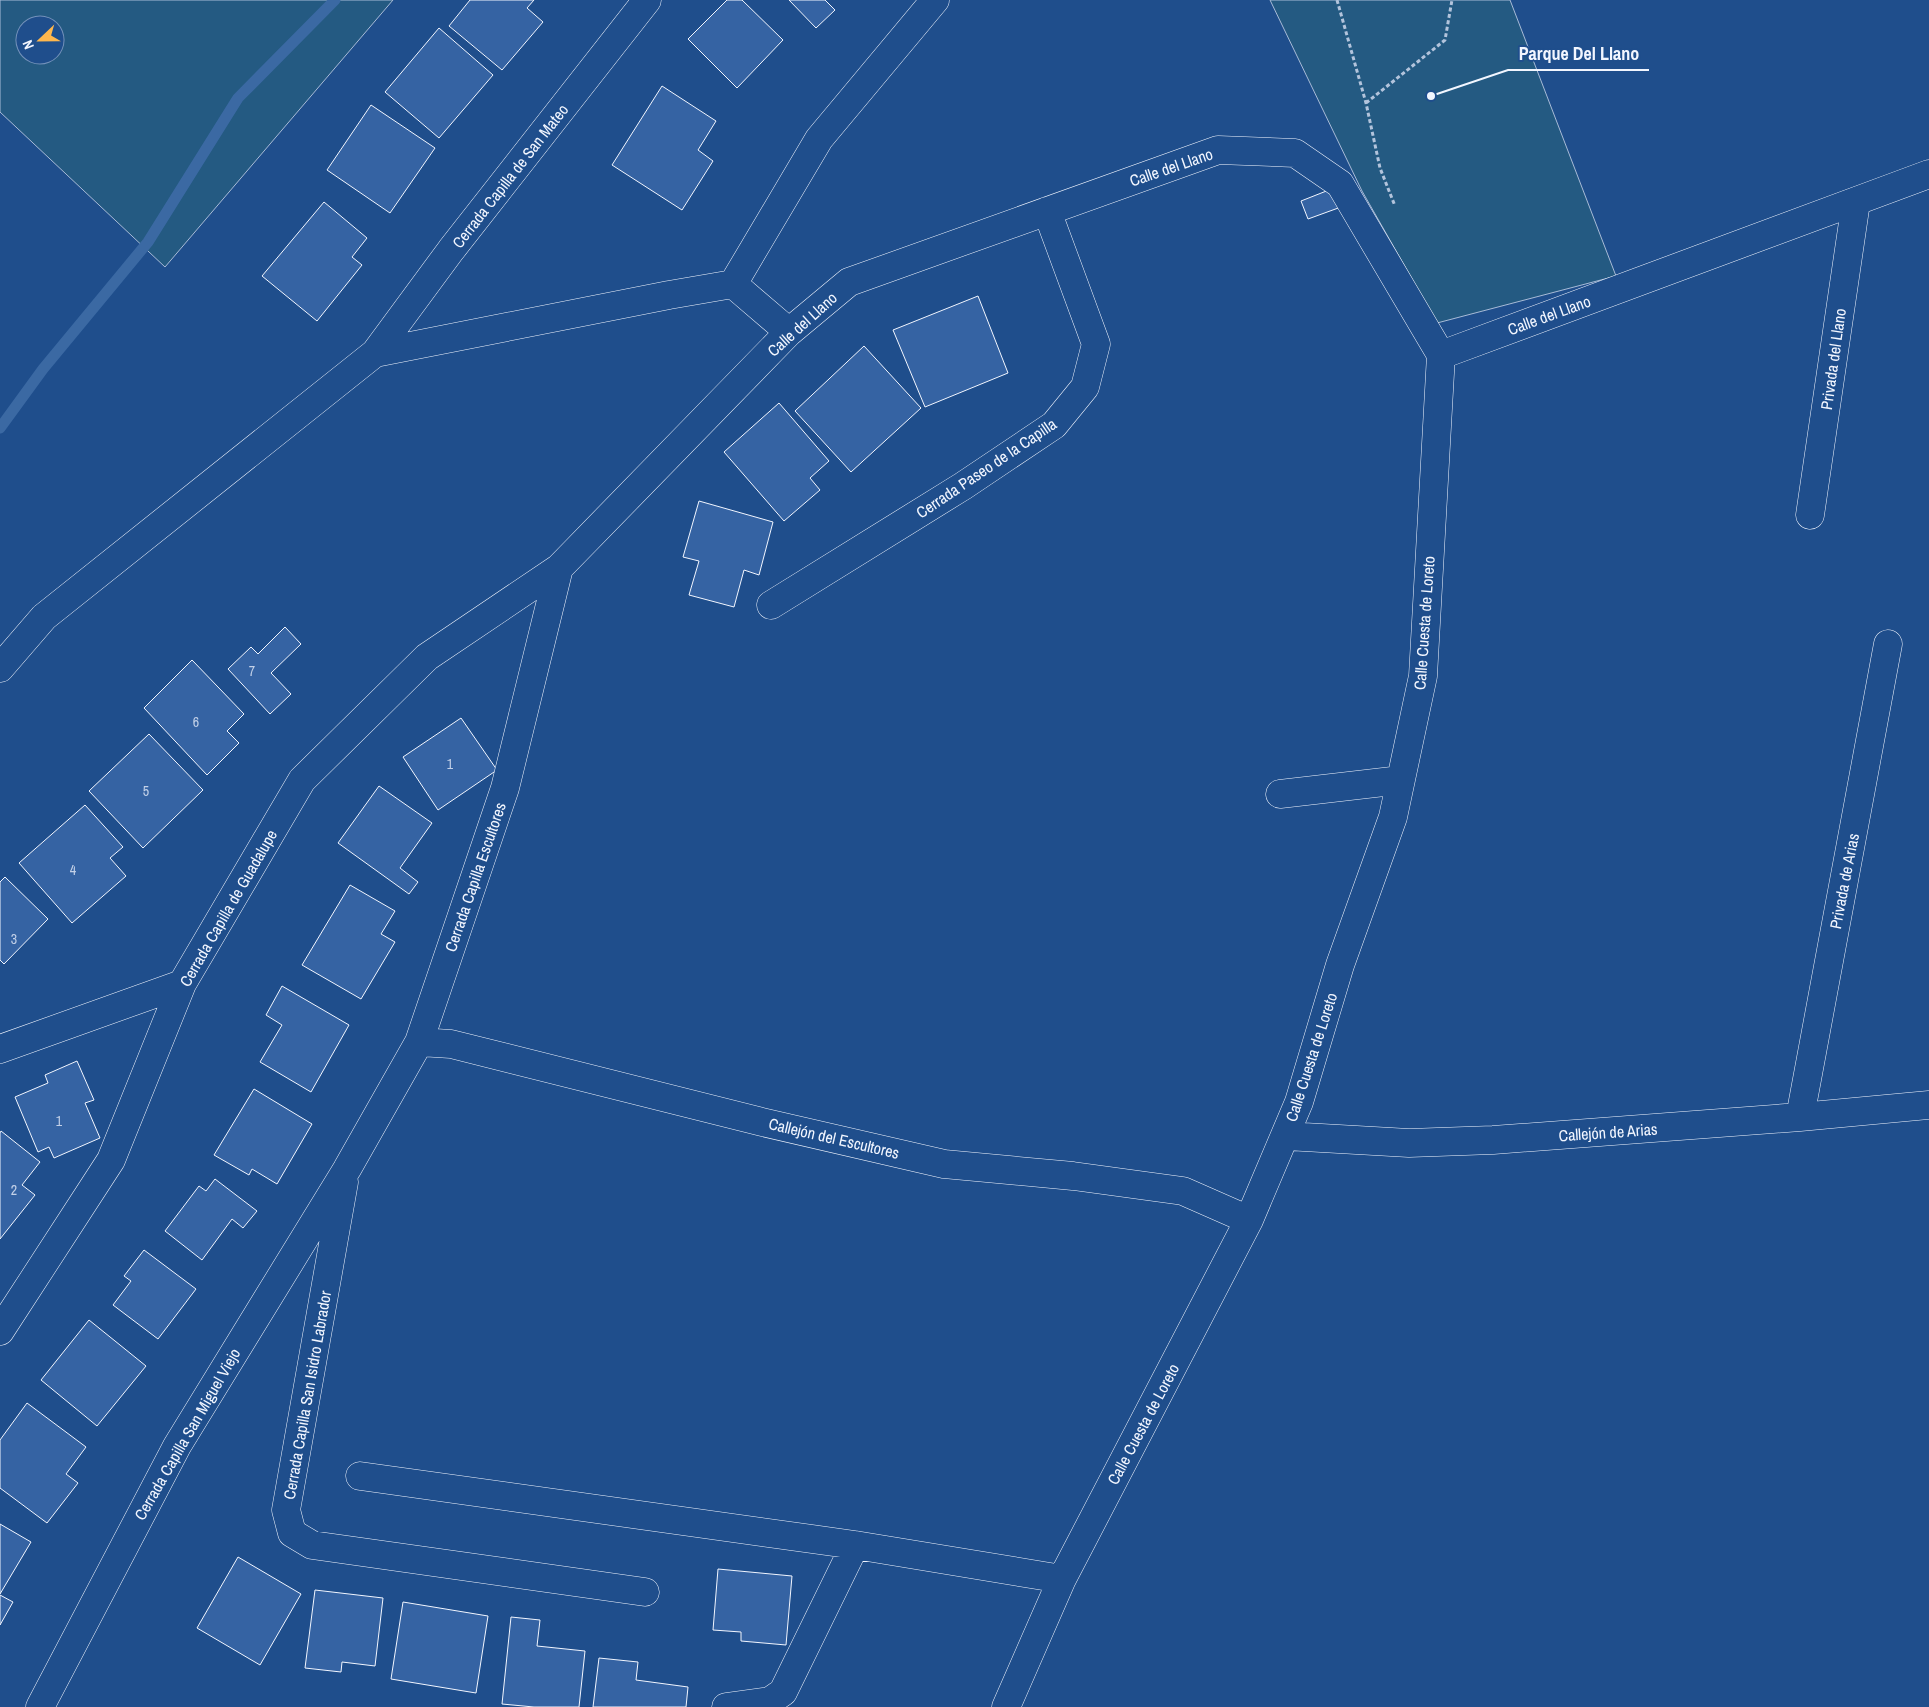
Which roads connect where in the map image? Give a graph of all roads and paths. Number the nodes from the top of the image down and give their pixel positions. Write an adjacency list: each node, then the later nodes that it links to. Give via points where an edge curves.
1 (647, 0): 12 (street, Cerrada Capilla de San Mateo, via 451,250)
2 (935, 0): 10 (street, via 819,139)
3 (1337, 0): 5 (path)
4 (1452, 0): 5 (path, via 1445,40)
5 (1366, 103): 9 (path, via 1380,168)
6 (1929, 174): 7 (street, Calle del Llano)
7 (1856, 202): 13 (street, Calle del Llano); 14 (street, Privada del Llano)
8 (1047, 211): 11 (street, Calle del Llano, via 849,282); 13 (street, Calle del Llano, via 1218,150 1295,153 1340,184); 16 (street, Cerrada Paseo de la Capilla, via 1096,344 1085,387 1054,425 963,486)
9 (1398, 214)
10 (733, 284): 11 (street); 12 (street)
11 (789, 332): 15 (street, Calle del Llano)
12 (375, 353): 18 (street, via 44,617)
13 (1441, 355): 19 (street, Calle Cuesta de Loreto, via 1423,676)
14 (1810, 515)
15 (559, 568): 21 (street, Cerrada Capilla de Guadalupe, via 427,657 302,780); 22 (street, Cerrada Capilla Escultores, via 505,788)
16 (771, 605)
17 (1888, 644): 25 (street, Privada de Arias)
18 (0, 668)
19 (1401, 780): 20 (street); 26 (street, Calle Cuesta de Loreto, via 1392,817 1340,965)
20 (1280, 794)
21 (182, 984): 23 (street); 29 (street, Cerrada Capilla de Guadalupe, via 111,1160)
22 (419, 1042): 27 (street, Cerrada Capilla Escultores); 28 (street, Callejón del Escultores, via 451,1044 944,1164 1073,1176 1183,1191)
23 (0, 1049)
24 (1929, 1105): 25 (street, Callejón de Arias)
25 (1800, 1117): 26 (street, Callejón de Arias, via 1419,1143)
26 (1286, 1136): 28 (street, Calle Cuesta de Loreto)
27 (347, 1168): 33 (street, Cerrada Capilla San Isidro Labrador, via 286,1510 292,1533 312,1545); 34 (street, Cerrada Capilla San Miguel Viejo, via 177,1446)
28 (1249, 1220): 32 (street, Calle Cuesta de Loreto)
29 (0, 1331)
30 (360, 1476): 31 (street)
31 (855, 1545): 32 (street); 35 (street, via 783,1692 770,1701)
32 (1062, 1579): 36 (street, Calle Cuesta de Loreto)
33 (645, 1592)
34 (40, 1707)
35 (726, 1707)
36 (1006, 1707)

